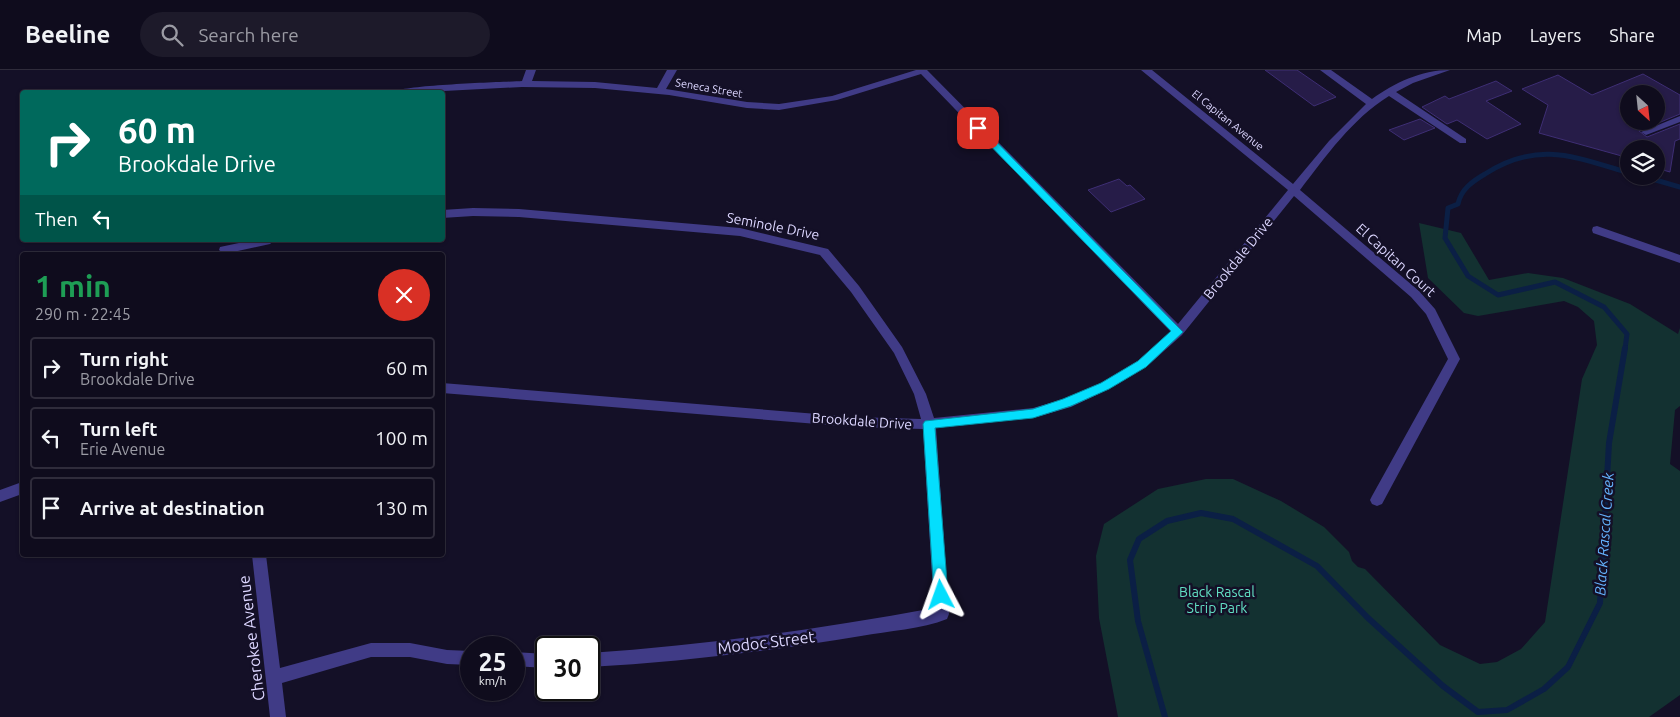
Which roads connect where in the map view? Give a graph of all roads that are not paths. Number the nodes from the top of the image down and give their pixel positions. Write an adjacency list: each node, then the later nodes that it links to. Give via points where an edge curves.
1 (531, 70): 7 (street)
2 (672, 70): 9 (street)
3 (922, 70): 9 (street, Seneca Street, via 836,98 778,107 727,103); 21 (street)
4 (1146, 70): 15 (street, El Capitan Avenue)
5 (1325, 70): 11 (street)
6 (1444, 70): 10 (street, Brookdale Drive)
7 (526, 84): 8 (street, Seneca Street); 9 (street, Seneca Street, via 595,85)
8 (419, 90)
9 (660, 91)
10 (1389, 92): 11 (street, Brookdale Drive); 14 (street)
11 (1372, 104): 15 (street, Brookdale Drive, via 1332,143)
12 (1680, 119): 13 (street)
13 (1646, 132)
14 (1463, 141)
15 (1294, 190): 21 (street, Brookdale Drive); 26 (street, El Capitan Court, via 1415,294 1431,312 1454,360)
16 (445, 214): 23 (street, Seminole Drive, via 520,213 740,232 824,252 898,350 916,386)
17 (1596, 230): 20 (street)
18 (258, 242): 19 (street)
19 (224, 248)
20 (1680, 259)
21 (1178, 332): 23 (street, Brookdale Drive, via 1142,364 1067,403 1033,413)
22 (445, 388): 23 (street, Brookdale Drive, via 854,422)
23 (929, 424): 28 (street, Seminole Drive)
24 (20, 489): 25 (street)
25 (0, 496)
26 (1376, 500)
27 (259, 557): 31 (street, Cherokee Avenue)
28 (942, 614): 30 (street, Modoc Street, via 794,638)
29 (460, 658): 31 (street, via 410,650 371,650)
30 (600, 659)
31 (273, 678): 32 (street, Cherokee Avenue)
32 (278, 717)

